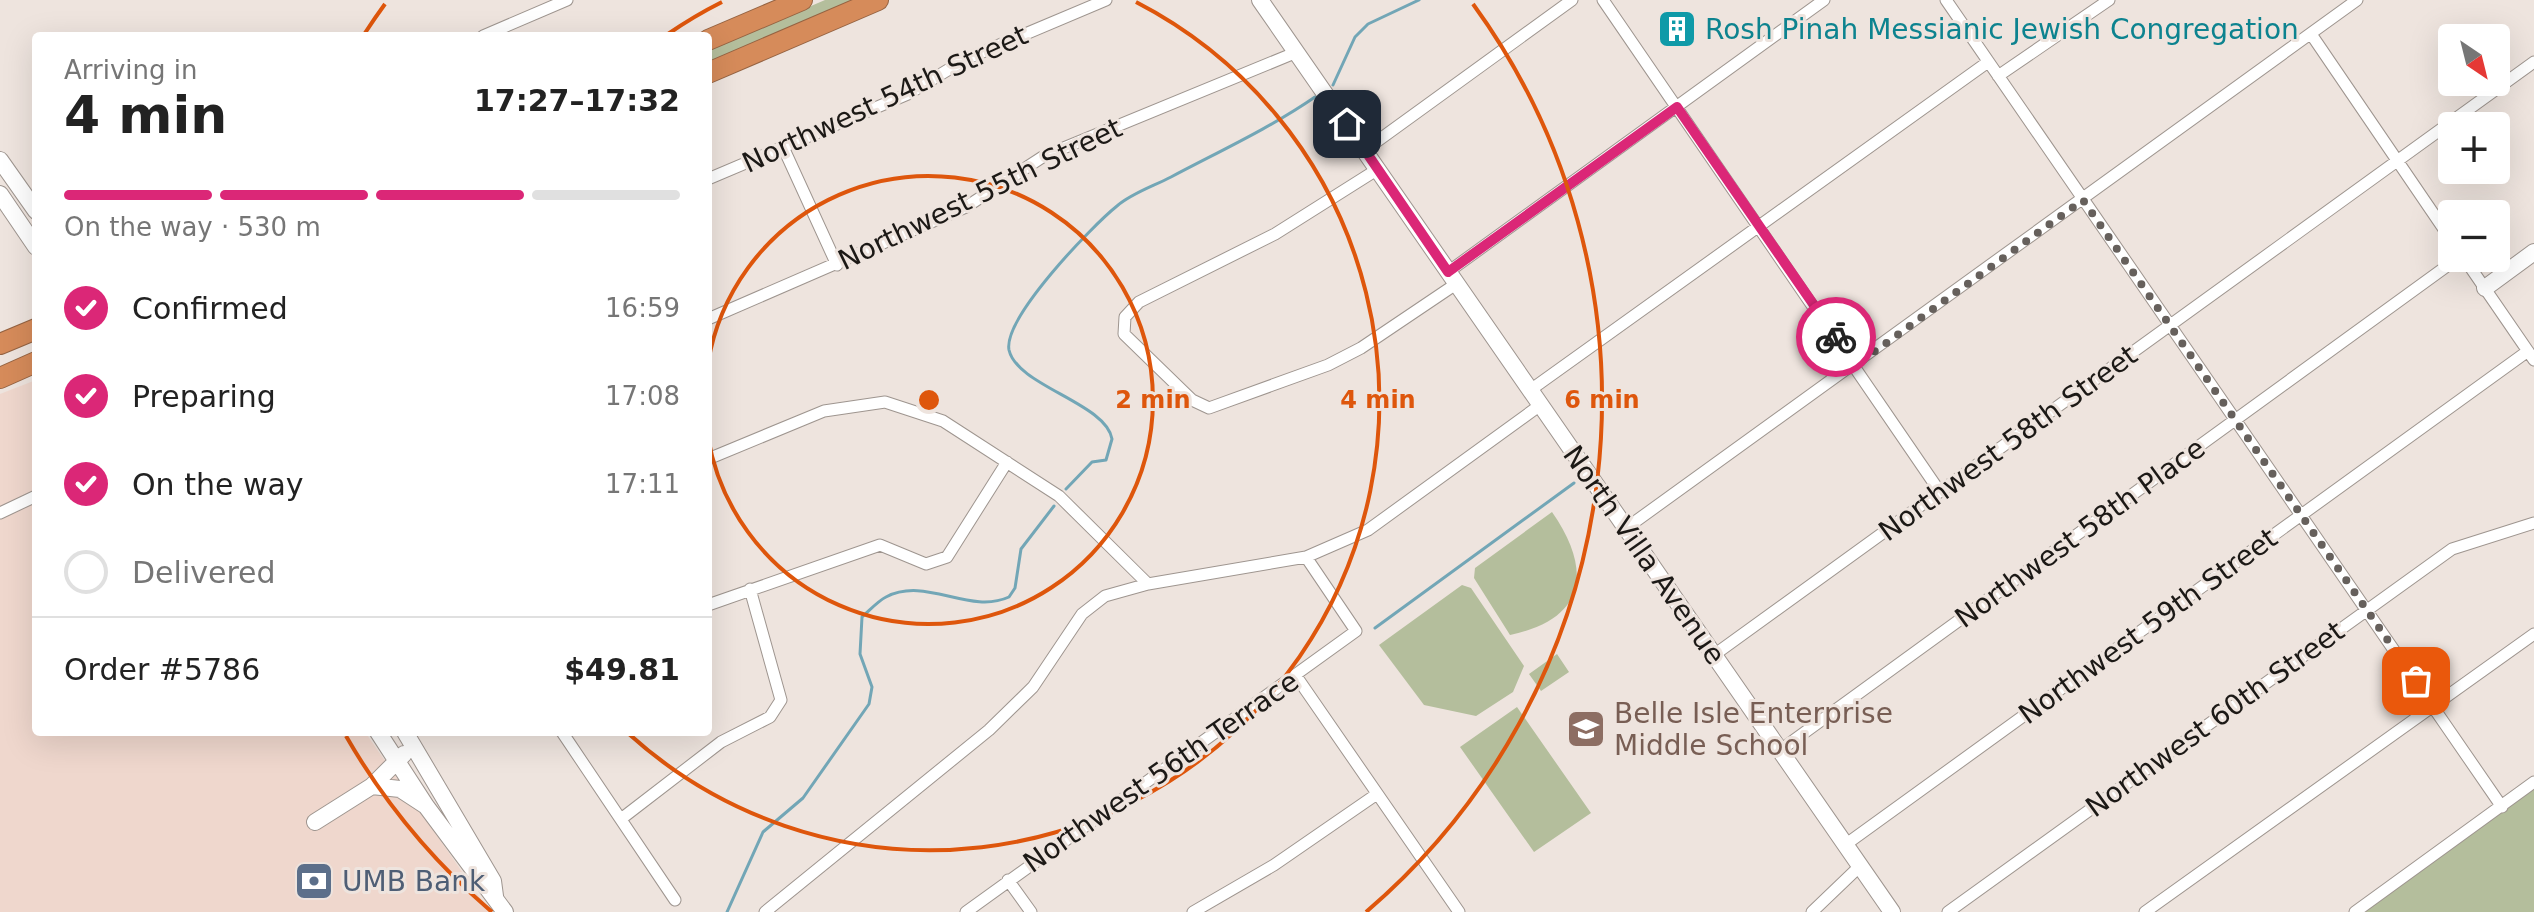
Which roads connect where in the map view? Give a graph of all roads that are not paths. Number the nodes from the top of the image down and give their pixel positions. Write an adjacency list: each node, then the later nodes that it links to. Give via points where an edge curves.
1 (567, 0): 12 (street)
2 (802, 0): 14 (highway)
3 (878, 0): 18 (highway)
4 (1106, 0): 21 (street, Northwest 54th Street, via 966,59 908,94)
5 (1260, 0): 15 (street, North Villa Avenue)
6 (1572, 0): 22 (street)
7 (1603, 0): 20 (street)
8 (1824, 0): 20 (street)
9 (1946, 0): 16 (street)
10 (2109, 0): 19 (street)
11 (2357, 0): 13 (street)
12 (492, 32)
13 (2311, 34): 24 (street); 28 (street)
14 (712, 38)
15 (1297, 52): 22 (street, North Villa Avenue); 34 (street, Northwest 55th Street, via 1044,156 966,207)
16 (1988, 62): 19 (street); 31 (street)
17 (2534, 62): 24 (street, Northwest 58th Street)
18 (712, 71)
19 (1998, 76): 28 (street)
20 (1677, 107): 31 (street); 37 (street)
21 (783, 147): 26 (street, Northwest 54th Street); 34 (street)
22 (1365, 150): 25 (street, North Villa Avenue)
23 (0, 160): 29 (street)
24 (2397, 160): 30 (street); 40 (street, Northwest 58th Street)
25 (1378, 169): 37 (street, North Villa Avenue); 37 (street, via 1275,234 1139,302 1125,317 1124,334 1192,400 1209,408 1361,348)
26 (712, 177)
27 (0, 194): 32 (street)
28 (2083, 200): 40 (street); 45 (street)
29 (32, 205)
30 (2438, 220)
31 (1759, 227): 45 (street); 47 (street)
32 (32, 241)
33 (2534, 252): 38 (street)
34 (837, 265): 39 (street, Northwest 55th Street)
35 (2442, 272): 49 (street, Northwest 58th Place)
36 (2472, 272): 38 (street)
37 (1452, 278): 47 (street, North Villa Avenue)
38 (2485, 288): 43 (street)
39 (712, 317)
40 (2171, 326): 49 (street); 52 (street, Northwest 58th Street)
41 (32, 331): 42 (highway)
42 (0, 344)
43 (2531, 356): 55 (street, Northwest 59th Street)
44 (32, 364): 46 (highway)
45 (1856, 365): 52 (street); 57 (street)
46 (0, 378)
47 (1529, 391): 48 (street, North Villa Avenue)
48 (1539, 406): 57 (street, North Villa Avenue); 58 (street, via 1368,530)
49 (2236, 421): 55 (street); 70 (street, Northwest 58th Place)
50 (712, 457): 51 (street, via 824,411 885,402 943,421)
51 (1007, 462): 59 (street, via 1059,496); 60 (street, via 947,557 926,564 880,545)
52 (1940, 492): 64 (street, Northwest 58th Street)
53 (32, 498): 54 (street)
54 (0, 513)
55 (2302, 515): 62 (street); 79 (street, Northwest 59th Street)
56 (2534, 523): 62 (street, Northwest 60th Street, via 2452,549)
57 (1625, 529): 64 (street, North Villa Avenue)
58 (1306, 557): 59 (street); 65 (street, Northwest 56th Terrace, via 1356,631)
59 (1148, 584): 85 (street, via 1105,596 1082,614 1033,687 989,730)
60 (750, 589): 61 (street); 77 (street, via 781,700 770,717 721,742)
61 (712, 603)
62 (2367, 610): 66 (street); 92 (street, Northwest 60th Street)
63 (2534, 634): 66 (street)
64 (1714, 655): 70 (street, North Villa Avenue)
65 (1296, 676): 74 (street); 81 (street, Northwest 56th Terrace)
66 (2432, 705): 76 (street); 93 (street)
67 (381, 736): 71 (street)
68 (565, 736): 77 (street)
69 (408, 737): 71 (street); 82 (street, via 493,881)
70 (1779, 751): 79 (street, North Villa Avenue)
71 (399, 762): 73 (street); 75 (street)
72 (2534, 782): 76 (street)
73 (372, 786): 75 (street, via 400,789); 78 (street)
74 (1377, 794): 88 (street, via 1274,865); 89 (street)
75 (426, 806): 82 (street, via 483,887)
76 (2502, 807): 94 (street)
77 (621, 819): 83 (street)
78 (315, 822)
79 (1845, 845): 80 (street, North Villa Avenue)
80 (1860, 866): 90 (street); 91 (street, North Villa Avenue)
81 (1008, 880): 86 (street, Northwest 56th Terrace); 87 (street)
82 (495, 896): 84 (street)
83 (675, 900)
84 (505, 912)
85 (765, 912)
86 (966, 912)
87 (1031, 912)
88 (1193, 912)
89 (1459, 912)
90 (1812, 912)
91 (1892, 912)
92 (1948, 912)
93 (2145, 912)
94 (2355, 912)

